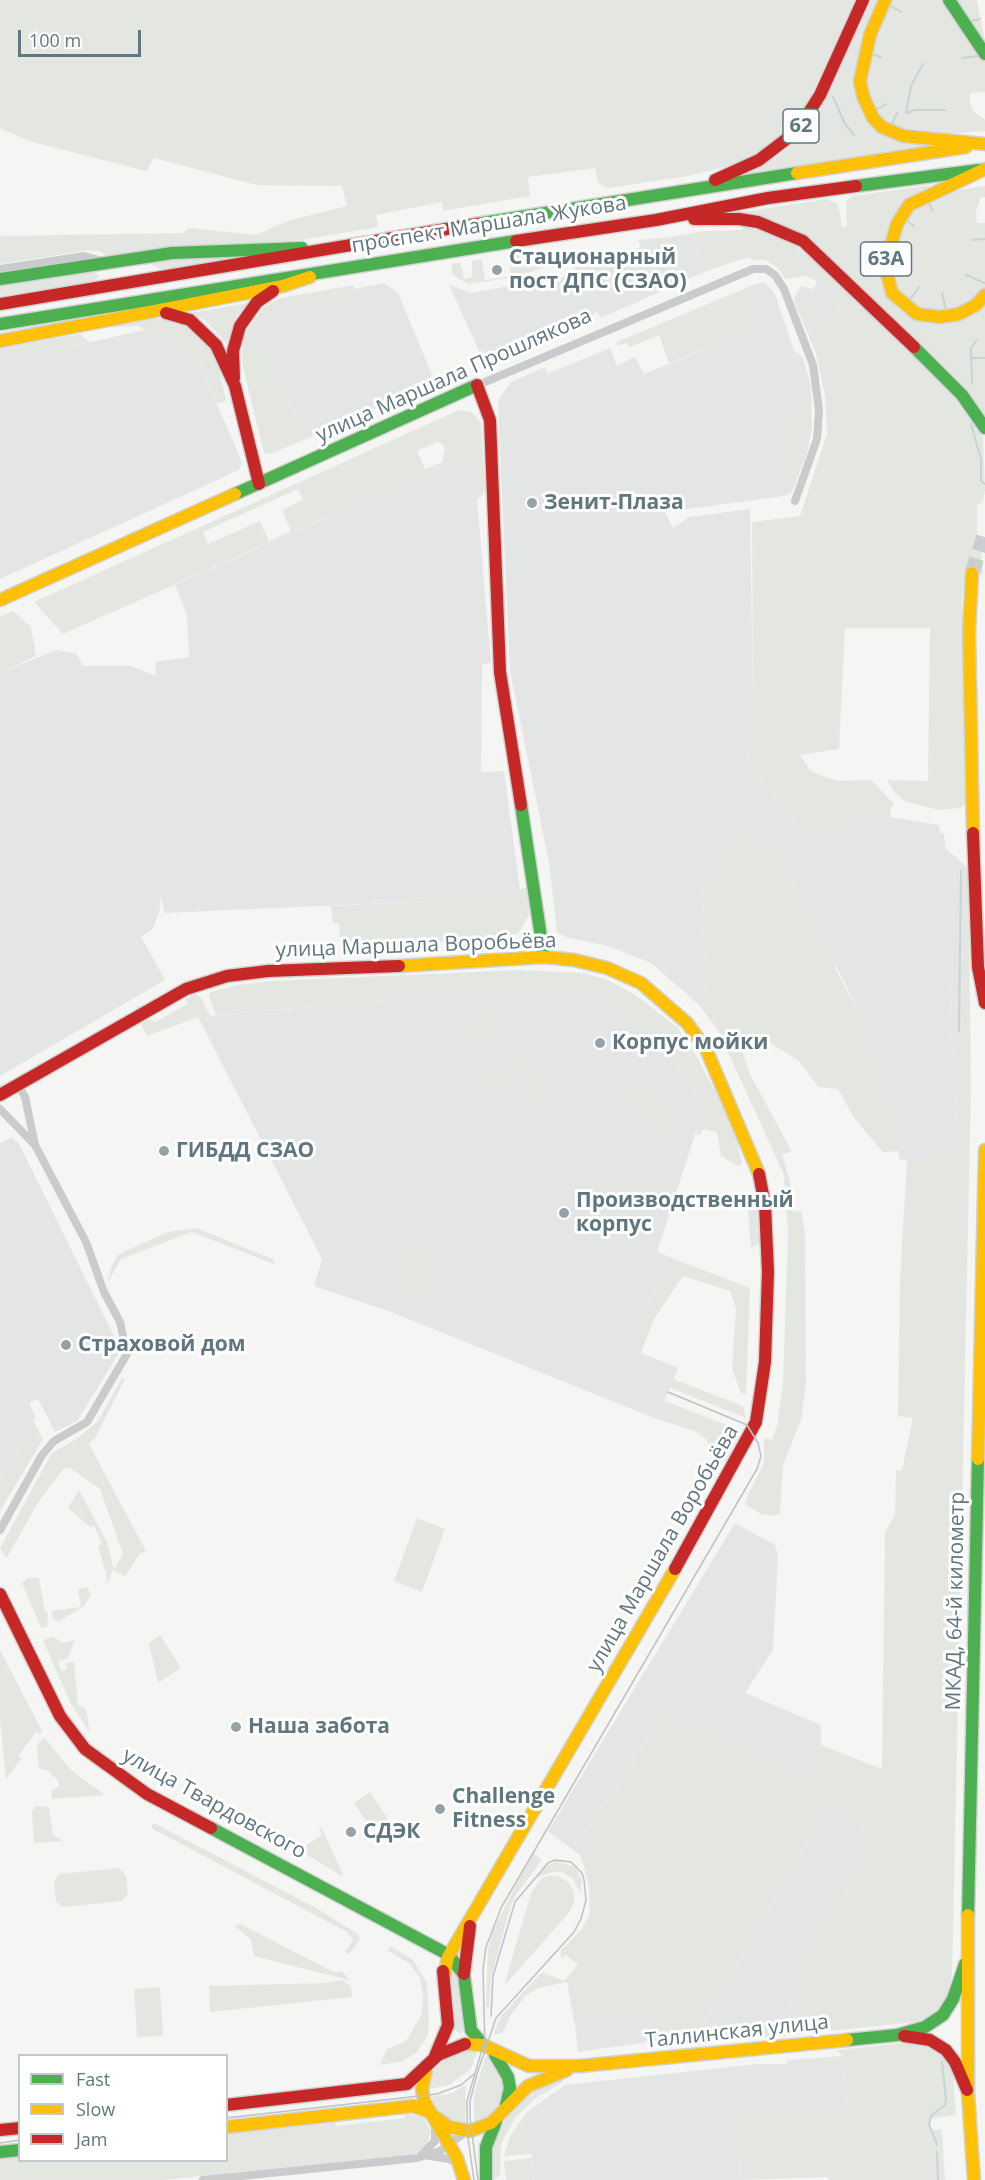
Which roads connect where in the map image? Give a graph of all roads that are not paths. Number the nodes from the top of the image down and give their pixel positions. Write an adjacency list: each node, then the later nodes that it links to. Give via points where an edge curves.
1 (863, 0): 7 (main road, 62, via 820,95 797,131 759,160)
2 (885, 0): 5 (main road, via 870,35 860,81 873,118 882,127 903,136)
3 (948, 0): 4 (main road)
4 (985, 54)
5 (980, 145): 7 (main road, проспект Маршала Жукова)
6 (985, 169): 8 (main road, проспект Маршала Жукова, via 768,198); 15 (main road, 63A, via 909,205 897,224 885,266 892,293 917,314 950,316 970,309)
7 (680, 191): 9 (main road, проспект Маршала Жукова)
8 (656, 220): 12 (main road, проспект Маршала Жукова); 22 (main road, via 739,219 777,228 802,241 962,395)
9 (327, 248): 10 (main road, via 212,250); 16 (main road, проспект Маршала Жукова)
10 (107, 262): 11 (street, via 84,256); 13 (main road)
11 (0, 269)
12 (332, 269): 14 (main road); 18 (main road, проспект Маршала Жукова)
13 (0, 279)
14 (283, 286): 17 (main road); 21 (main road, via 257,302 243,320 233,351)
15 (985, 295)
16 (0, 304)
17 (156, 312): 19 (main road); 21 (main road, via 180,316 208,334)
18 (0, 324)
19 (0, 341)
20 (478, 385): 23 (main road, улица Маршала Прошлякова); 24 (street, улица Маршала Прошлякова, via 753,269 766,270 775,275 784,289 813,365 818,399 817,439); 27 (main road, via 490,420 500,672)
21 (235, 386): 23 (main road)
22 (985, 428)
23 (259, 484): 26 (main road, улица Маршала Прошлякова)
24 (795, 501)
25 (972, 573): 28 (main road, via 972,819 978,967)
26 (0, 600)
27 (544, 957): 29 (main road, улица Маршала Воробьёва, via 227,976 176,994); 36 (main road, улица Маршала Воробьёва, via 593,964 630,977 674,1010 706,1049 763,1189 768,1272 763,1384 753,1431)
28 (985, 1003)
29 (18, 1085): 30 (main road, улица Маршала Воробьёва); 32 (street, via 25,1097)
30 (0, 1095)
31 (0, 1109): 32 (street)
32 (35, 1145): 34 (street, via 86,1242 120,1322 127,1354 87,1422 54,1441 42,1455)
33 (985, 1150): 39 (main road, МКАД, 64-й километр)
34 (0, 1530)
35 (0, 1594): 37 (main road, улица Твардовского, via 60,1716 85,1749 147,1794)
36 (474, 1914): 38 (main road, улица Маршала Воробьёва); 40 (main road, улица Маршала Воробьёва, via 467,1938)
37 (420, 1940): 38 (main road, улица Твардовского); 41 (main road, улица Твардовского, via 436,1955)
38 (449, 1955): 40 (main road, улица Твардовского); 41 (main road, улица Маршала Воробьёва)
39 (967, 1957): 42 (main road, Таллинская улица, via 943,2015 925,2027); 46 (main road, МКАД, 64-й километр)
40 (464, 1976): 43 (main road, улица Твардовского, via 471,2030)
41 (444, 1978): 44 (main road, улица Твардовского, via 447,2027)
42 (897, 2036): 45 (main road, Таллинская улица); 46 (main road, Таллинская улица, via 927,2039 941,2046 955,2062)
43 (487, 2048): 44 (main road, Таллинская улица, via 455,2046); 45 (main road, Таллинская улица, via 529,2066); 48 (main road, via 508,2077 509,2097)
44 (430, 2063): 47 (main road, Таллинская улица, via 404,2085); 49 (main road, via 422,2088)
45 (580, 2066): 48 (main road, Таллинская улица, via 537,2082 518,2094)
46 (968, 2093): 63 (main road, МКАД, 64-й километр)
47 (228, 2105)
48 (501, 2113): 53 (main road, Таллинская улица, via 483,2127); 62 (main road, via 488,2138)
49 (433, 2116): 50 (main road, via 419,2107 408,2107); 53 (main road, via 449,2127); 54 (main road); 58 (street, via 435,2141)
50 (228, 2127)
51 (18, 2128): 52 (main road)
52 (0, 2130)
53 (467, 2130): 54 (street)
54 (450, 2145): 57 (street); 59 (main road)
55 (18, 2150): 56 (main road)
56 (0, 2152)
57 (430, 2156): 58 (street); 59 (street, via 449,2159)
58 (417, 2158): 60 (street)
59 (461, 2167): 61 (main road)
60 (203, 2180)
61 (464, 2180)
62 (486, 2180)
63 (974, 2180)

